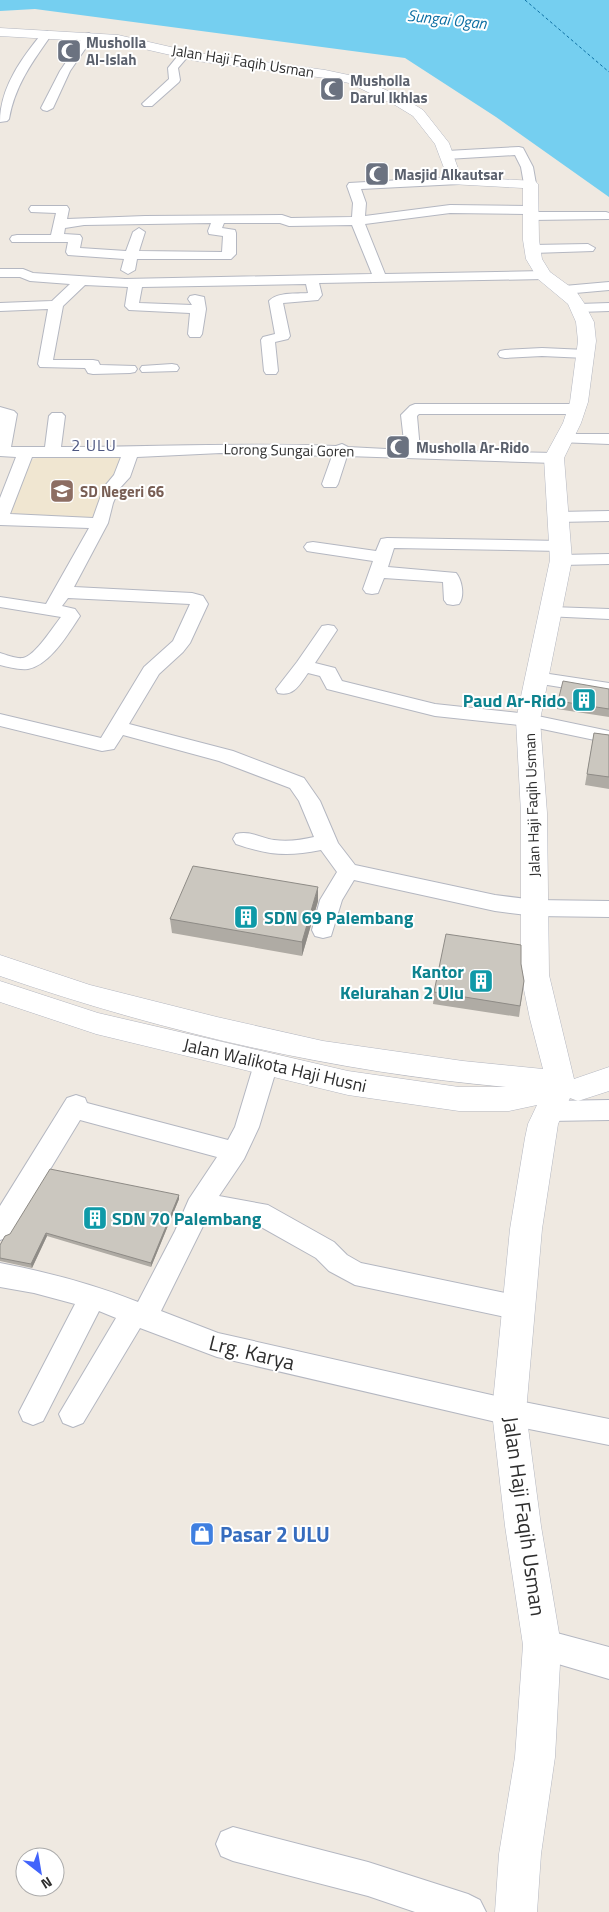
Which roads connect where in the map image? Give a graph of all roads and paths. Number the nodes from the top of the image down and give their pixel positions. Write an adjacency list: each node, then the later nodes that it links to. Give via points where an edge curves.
1 (2, 34): 2 (street, Jalan Haji Faqih Usman)
2 (47, 34): 3 (street, Jalan Haji Faqih Usman); 7 (street, via 22,68)
3 (89, 36): 4 (street, Jalan Haji Faqih Usman, via 128,40); 6 (street, via 65,70)
4 (185, 54): 5 (street, via 173,68 175,80); 8 (street, Jalan Haji Faqih Usman, via 354,80 418,113)
5 (148, 104)
6 (47, 108)
7 (3, 119)
8 (447, 155): 9 (street, Jalan Haji Faqih Usman); 10 (street, via 519,151 527,167)
9 (455, 182): 10 (street); 15 (street, via 353,186 360,198)
10 (530, 184): 12 (street)
11 (35, 209): 16 (street, via 63,209)
12 (531, 213): 13 (street); 15 (street, via 450,209); 21 (street)
13 (606, 216)
14 (219, 218): 15 (street); 16 (street, via 82,220); 20 (street, via 214,231 230,233 228,255)
15 (357, 222): 23 (street)
16 (59, 232): 18 (street); 20 (street, via 76,239 74,252)
17 (139, 232): 20 (street)
18 (17, 239)
19 (588, 248): 21 (street)
20 (130, 259): 27 (street)
21 (539, 264): 23 (street); 29 (street)
22 (0, 273): 25 (street)
23 (380, 278): 24 (street)
24 (312, 280): 26 (street); 41 (street, via 313,297 277,300 283,336 268,340)
25 (81, 281): 27 (street); 30 (street)
26 (189, 282): 27 (street); 33 (street, via 188,298 199,299)
27 (132, 283): 33 (street, via 136,287 132,307)
28 (609, 286): 29 (street)
29 (564, 290): 34 (street)
30 (56, 305): 32 (street); 39 (street, via 45,364 91,364 94,370)
31 (609, 306): 34 (street)
32 (0, 307)
33 (199, 309): 35 (street)
34 (588, 317): 37 (street, Jalan Haji Faqih Usman)
35 (195, 334)
36 (506, 354): 37 (street)
37 (586, 354): 42 (street, Jalan Haji Faqih Usman)
38 (172, 368): 40 (street)
39 (130, 369)
40 (147, 369)
41 (271, 372)
42 (578, 405): 45 (street, Jalan Haji Faqih Usman); 51 (street, via 415,409 409,415)
43 (0, 412): 49 (street, Lorong Sungai Goren, via 9,414 4,452)
44 (57, 416): 50 (street)
45 (564, 439): 46 (street); 52 (street, Jalan Haji Faqih Usman)
46 (609, 439)
47 (342, 450): 48 (street, Lorong Sungai Goren, via 221,448); 51 (street, Lorong Sungai Goren); 55 (street)
48 (130, 452): 50 (street, Lorong Sungai Goren); 58 (street, via 122,477 112,487 105,503)
49 (25, 453): 50 (street, Lorong Sungai Goren); 54 (street)
50 (52, 453)
51 (413, 454): 52 (street, Lorong Sungai Goren)
52 (554, 458): 59 (street, Jalan Haji Faqih Usman)
53 (0, 475): 54 (street)
54 (18, 476): 57 (street)
55 (330, 484)
56 (609, 516): 59 (street)
57 (0, 519): 58 (street)
58 (100, 522): 64 (street)
59 (559, 536): 61 (street); 62 (street, via 389,542 385,545); 68 (street, Jalan Haji Faqih Usman)
60 (313, 546): 62 (street)
61 (609, 559)
62 (380, 564): 63 (street); 65 (street, via 450,577)
63 (372, 589)
64 (63, 592): 67 (street); 78 (street, via 192,598 199,604 188,631 174,652 151,671)
65 (453, 600)
66 (0, 602): 67 (street)
67 (51, 610): 71 (street, via 71,616 36,659 27,664)
68 (550, 612): 69 (street); 73 (street, Jalan Haji Faqih Usman)
69 (609, 614)
70 (328, 630): 72 (street)
71 (9, 661)
72 (304, 666): 75 (street); 77 (street, via 328,672 334,685 435,710)
73 (536, 678): 74 (street); 77 (street, Jalan Haji Faqih Usman)
74 (609, 688)
75 (286, 689)
76 (0, 720): 78 (street, via 105,746 110,744)
77 (528, 720): 79 (street); 83 (street, Jalan Haji Faqih Usman, via 534,813)
78 (118, 727): 81 (street, via 226,756 297,783 305,790)
79 (609, 737)
80 (243, 839): 81 (street, via 281,850)
81 (326, 842): 82 (street)
82 (348, 871): 83 (street, via 495,903); 85 (street, via 331,900)
83 (535, 908): 84 (street); 90 (street, Jalan Haji Faqih Usman, via 535,975)
84 (609, 909)
85 (323, 930)
86 (0, 965): 90 (street, Jalan Walikota Haji Husni, via 87,994 323,1052 463,1072 534,1078)
87 (0, 991): 88 (street, Jalan Walikota Haji Husni, via 96,1023)
88 (266, 1064): 90 (street, Jalan Walikota Haji Husni, via 348,1083 459,1099 509,1099); 92 (street, via 247,1128)
89 (609, 1079): 90 (street)
90 (559, 1090): 91 (street); 97 (street, Jalan Haji Faqih Usman, via 543,1124 526,1238)
91 (609, 1110)
92 (235, 1152): 93 (street); 94 (street, via 75,1107)
93 (198, 1207): 97 (street, via 226,1207 259,1213 325,1250 355,1273); 98 (street, via 187,1234)
94 (0, 1228)
95 (0, 1275): 96 (street, Lrg. Karya, via 34,1280)
96 (92, 1298): 98 (street, Lrg. Karya); 99 (street)
97 (520, 1308): 100 (street, Jalan Haji Faqih Usman)
98 (139, 1315): 100 (street, Lrg. Karya, via 217,1345); 101 (street)
99 (33, 1412)
100 (510, 1412): 102 (street, Lrg. Karya); 103 (street, Jalan Haji Faqih Usman, via 523,1526)
101 (73, 1414)
102 (609, 1432)
103 (542, 1645): 104 (street); 107 (street, Jalan Haji Faqih Usman, via 535,1757 520,1854)
104 (609, 1663)
105 (233, 1844): 106 (street, via 368,1879)
106 (468, 1912)
107 (516, 1912)

